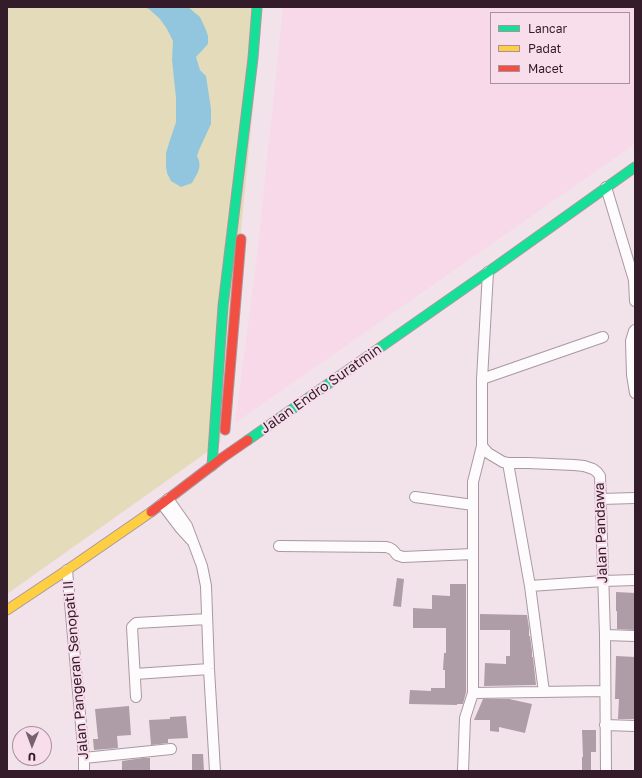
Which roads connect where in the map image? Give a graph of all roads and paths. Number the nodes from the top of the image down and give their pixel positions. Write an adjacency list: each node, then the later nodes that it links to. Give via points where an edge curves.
1 (257, 7): 16 (street, via 223,306)
2 (263, 38): 5 (street)
3 (635, 167): 4 (street, Jalan Endro Suratmin)
4 (606, 187): 7 (street, Jalan Endro Suratmin); 8 (street, via 634,280)
5 (244, 207)
6 (242, 231): 14 (street)
7 (488, 272): 11 (street); 14 (street, Jalan Endro Suratmin)
8 (635, 301)
9 (635, 330): 12 (street, via 631,341)
10 (603, 337): 11 (street)
11 (482, 379): 13 (street)
12 (635, 393)
13 (482, 446): 15 (street, Jalan Pandawa, via 495,458); 21 (street, via 473,482)
14 (223, 450): 16 (street, Jalan Endro Suratmin)
15 (508, 463): 19 (street, Jalan Pandawa, via 574,465 593,469 600,476); 27 (street)
16 (212, 466): 20 (street, Jalan Endro Suratmin)
17 (415, 497): 21 (street)
18 (635, 498): 19 (street)
19 (601, 499): 26 (street, Jalan Pandawa)
20 (165, 501): 24 (street, Jalan Endro Suratmin); 29 (street, via 181,529 192,541 202,566 206,586)
21 (473, 505): 23 (street)
22 (279, 546): 23 (street, via 386,547 394,550 397,556 403,557)
23 (473, 554): 36 (street)
24 (67, 570): 28 (street, Jalan Endro Suratmin); 41 (street, Jalan Pangeran Senopati II)
25 (635, 580): 26 (street)
26 (603, 581): 27 (street); 30 (street, Jalan Pandawa)
27 (530, 586): 35 (street)
28 (7, 610)
29 (207, 619): 32 (street); 33 (street, via 134,624)
30 (605, 635): 31 (street); 34 (street, Jalan Pandawa)
31 (635, 636)
32 (209, 669): 33 (street); 43 (street)
33 (134, 674): 37 (street)
34 (605, 691): 35 (street); 38 (street, Jalan Pandawa)
35 (544, 692): 36 (street)
36 (473, 693): 44 (street, via 465,718)
37 (136, 696)
38 (605, 725): 39 (street); 45 (street, Jalan Pandawa)
39 (635, 726)
40 (171, 749): 41 (street)
41 (84, 758): 42 (street, Jalan Pangeran Senopati II)
42 (84, 771)
43 (215, 771)
44 (463, 771)
45 (606, 771)

